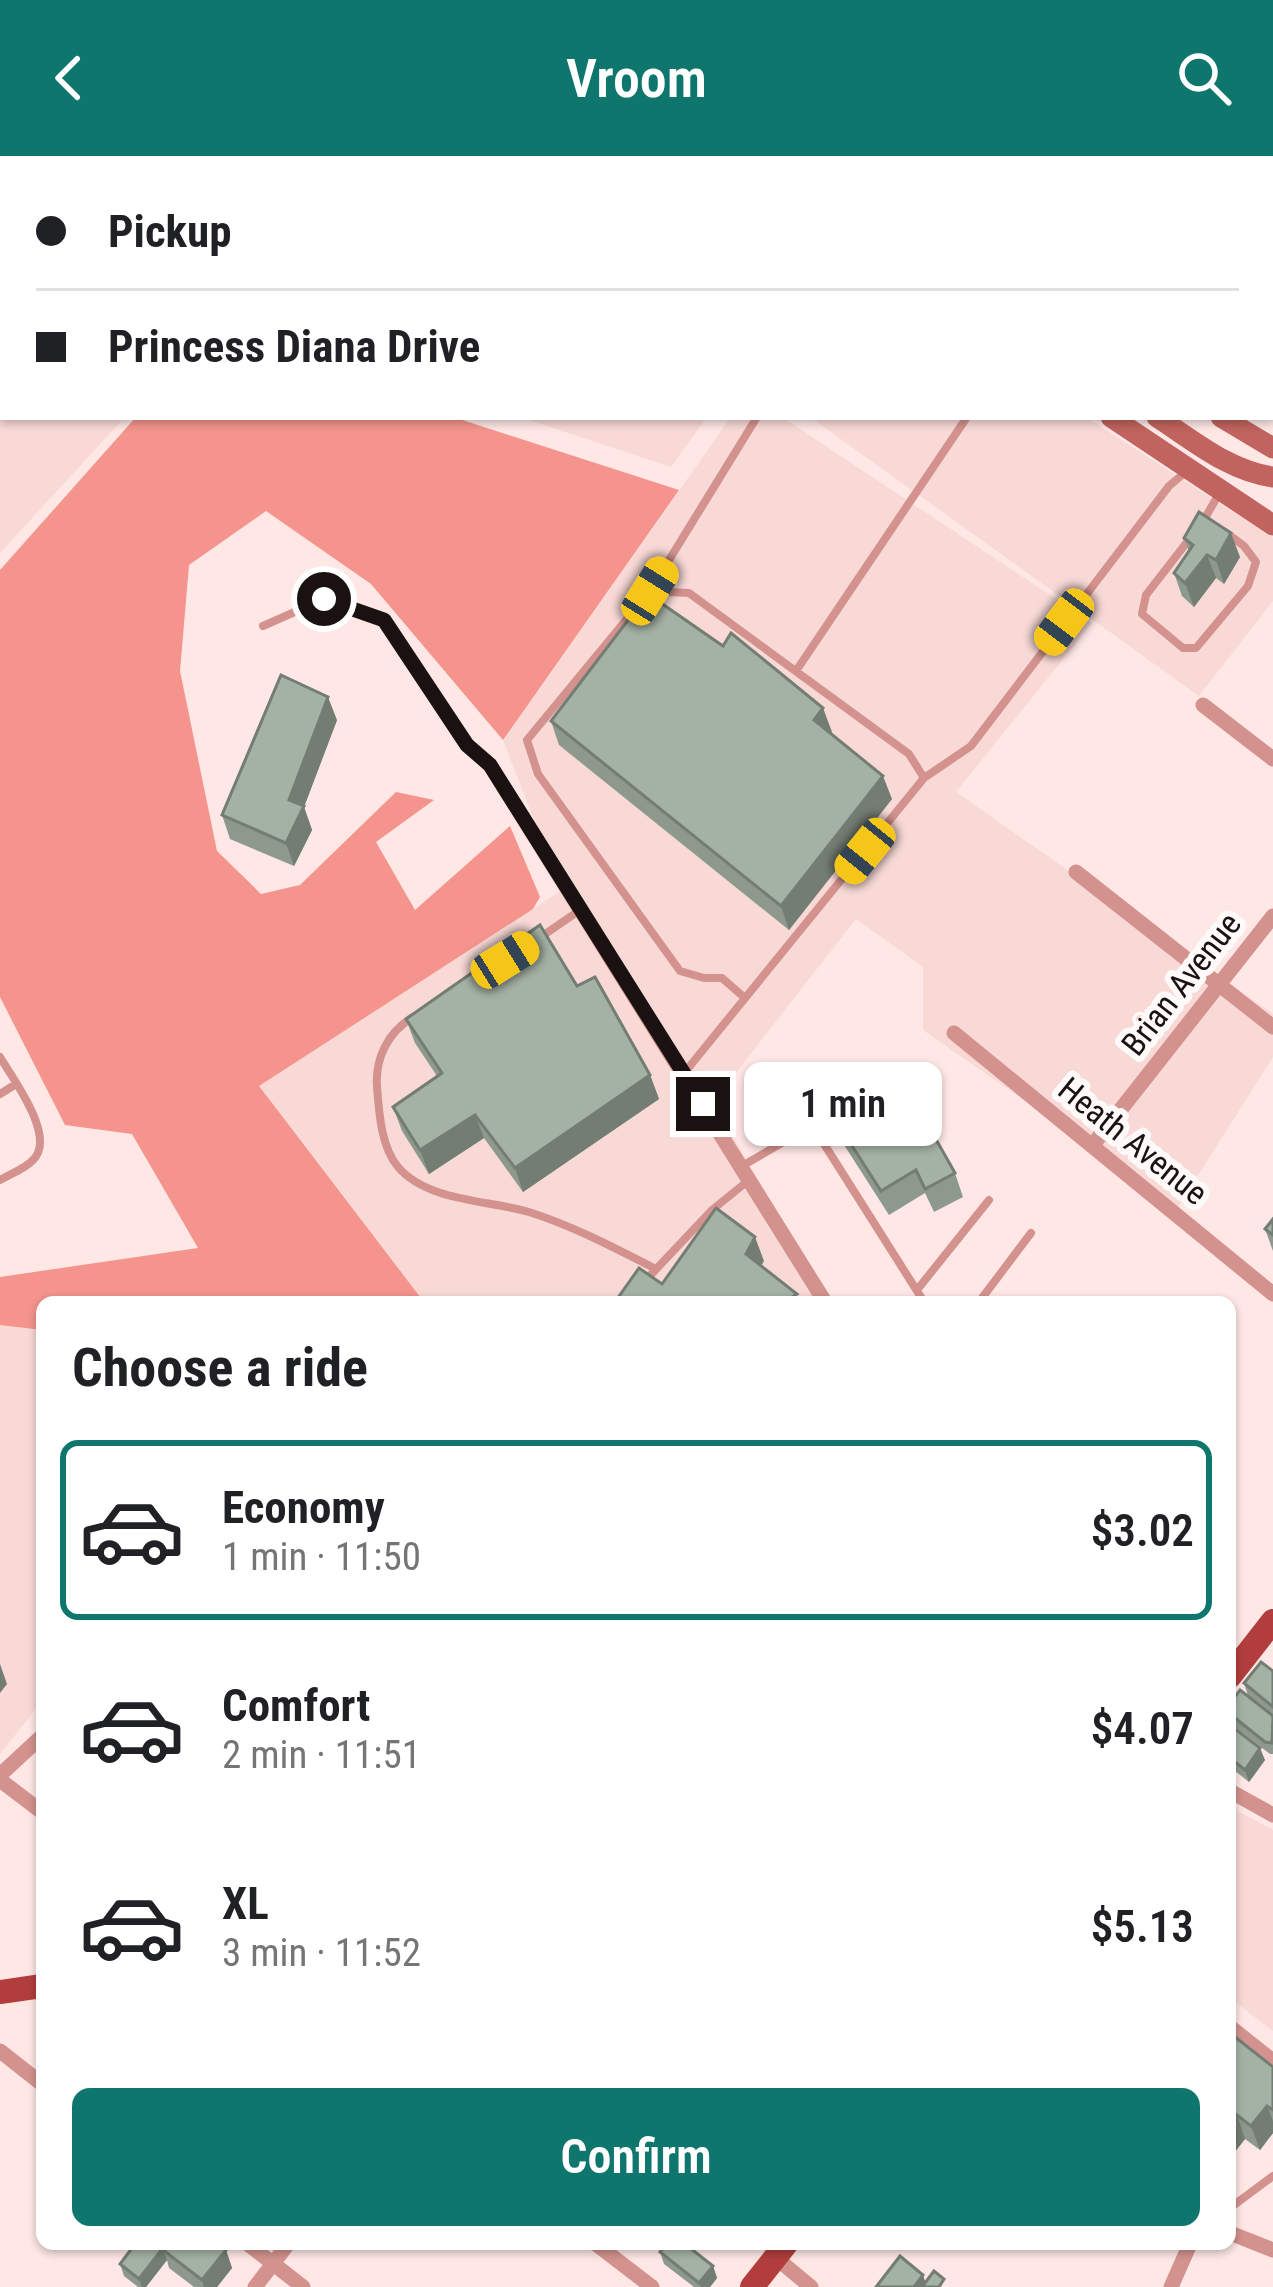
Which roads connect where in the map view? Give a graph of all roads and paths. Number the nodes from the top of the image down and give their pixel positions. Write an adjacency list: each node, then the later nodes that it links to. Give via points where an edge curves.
1 (755, 420): 12 (lane)
2 (965, 420): 14 (lane)
3 (1116, 420): 7 (main road)
4 (1162, 420): 8 (main road, via 1223,461)
5 (1226, 420): 6 (main road)
6 (1273, 448)
7 (1190, 469): 9 (main road); 18 (lane, via 971,746)
8 (1273, 477)
9 (1221, 490): 10 (lane); 11 (main road)
10 (1206, 518): 10 (lane, via 1146,595 1142,614 1183,648 1196,648 1248,586 1256,562)
11 (1273, 525)
12 (650, 591): 14 (lane, via 688,593); 24 (lane, via 527,740 538,774 680,970 722,978)
13 (262, 626): 17 (lane, via 324,599 384,620 467,745)
14 (796, 671): 18 (lane, via 909,754)
15 (1203, 705): 16 (street)
16 (1273, 759)
17 (490, 765): 20 (street)
18 (924, 778): 24 (lane)
19 (1076, 872): 23 (street)
20 (581, 909): 22 (lane); 29 (street)
21 (1273, 916): 23 (street, Brian Avenue)
22 (523, 949)
23 (1219, 985): 26 (street); 32 (street, Brian Avenue)
24 (745, 998): 29 (lane)
25 (416, 1016): 37 (lane, via 398,1027 376,1072 380,1122 398,1167 442,1195 525,1211)
26 (1273, 1027)
27 (954, 1033): 32 (street, Heath Avenue)
28 (0, 1057): 30 (lane)
29 (684, 1073): 33 (street)
30 (16, 1084): 31 (lane); 34 (lane, via 40,1150)
31 (0, 1094)
32 (1092, 1146): 40 (street, Heath Avenue)
33 (746, 1173): 37 (lane); 39 (lane, via 800,1133 819,1136); 41 (street)
34 (0, 1180)
35 (989, 1199): 39 (lane)
36 (1031, 1234): 43 (lane)
37 (656, 1269): 38 (lane)
38 (640, 1285)
39 (917, 1290): 42 (lane)
40 (1273, 1294)
41 (821, 1296)
42 (921, 1296)
43 (984, 1296)
44 (1273, 1621): 45 (main road)
45 (1236, 1668)
46 (36, 1741): 47 (street)
47 (0, 1777): 49 (street)
48 (1236, 1794): 50 (street)
49 (36, 1807)
50 (1273, 1815)
51 (36, 1988): 52 (main road)
52 (0, 1992)
53 (1236, 2032): 55 (street)
54 (0, 2051): 56 (street)
55 (1273, 2061)
56 (36, 2079)
57 (1273, 2176): 58 (lane)
58 (1236, 2204)
59 (1236, 2235): 64 (street)
60 (256, 2250): 66 (street)
61 (284, 2250): 66 (street)
62 (604, 2250): 69 (street)
63 (1187, 2250): 72 (street)
64 (1273, 2250)
65 (781, 2251): 70 (main road); 71 (street)
66 (273, 2264): 67 (street); 68 (street)
67 (254, 2287)
68 (303, 2287)
69 (652, 2287)
70 (752, 2287)
71 (812, 2287)
72 (1172, 2287)

